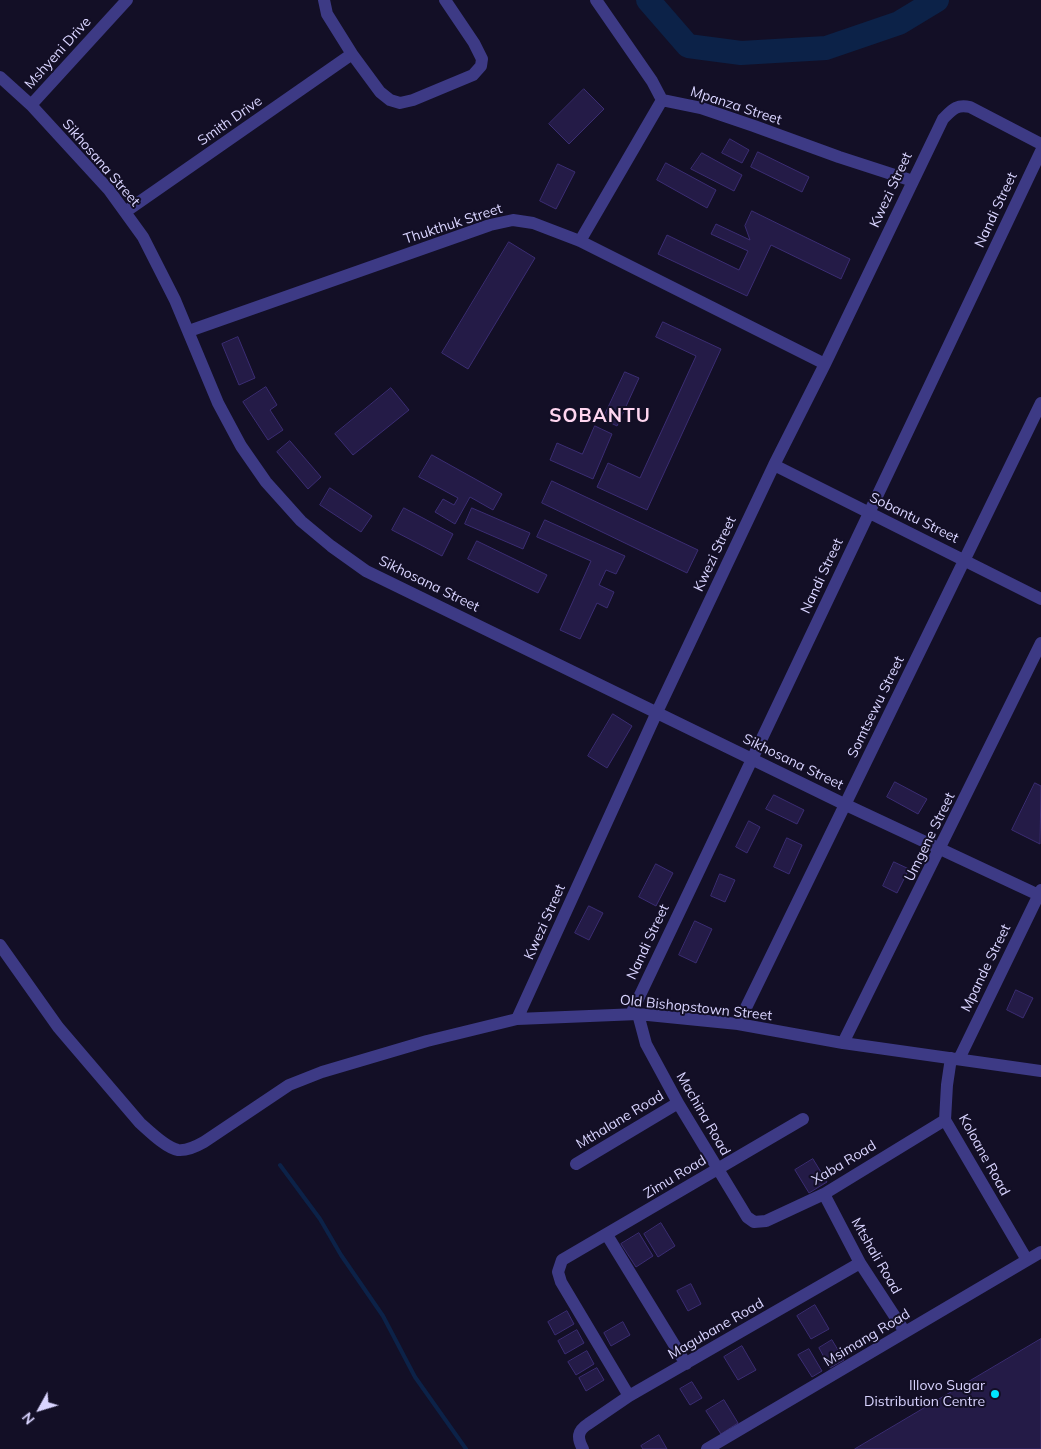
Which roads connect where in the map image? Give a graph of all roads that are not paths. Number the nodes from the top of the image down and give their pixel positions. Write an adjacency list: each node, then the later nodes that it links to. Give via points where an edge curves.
1 (127, 0): 8 (street, Mshyeni Drive)
2 (324, 0): 5 (street, via 327,14)
3 (445, 0): 5 (street, via 482,59 481,66 473,75 400,103 380,92)
4 (596, 0): 7 (street)
5 (352, 54): 12 (street, Smith Drive)
6 (0, 77): 8 (street, Sikhosana Street)
7 (662, 100): 11 (street, Mpanza Street, via 701,108); 13 (street)
8 (31, 105): 12 (street, Sikhosana Street)
9 (1041, 144): 11 (street, Kwezi Street, via 961,105 943,119)
10 (1041, 151): 18 (street, Nandi Street)
11 (913, 182): 15 (street, Kwezi Street)
12 (125, 212): 14 (street, Sikhosana Street, via 160,268)
13 (580, 241): 14 (street, Thukthuk Street, via 533,223 513,220 490,225); 15 (street, Thukthuk Street)
14 (189, 331): 22 (street, Sikhosana Street, via 218,404 241,446 266,482 301,521 366,571)
15 (825, 364): 17 (street, Kwezi Street)
16 (1041, 403): 19 (street, Somtsewu Street)
17 (774, 465): 18 (street, Sobantu Street); 22 (street, Kwezi Street)
18 (868, 513): 19 (street, Sobantu Street); 23 (street, Nandi Street)
19 (965, 560): 20 (street, Sobantu Street); 24 (street, Somtsewu Street)
20 (1041, 599)
21 (1041, 643): 25 (street, Umgene Street)
22 (657, 712): 23 (street, Sikhosana Street); 29 (street, Kwezi Street)
23 (752, 758): 24 (street, Sikhosana Street); 28 (street, Nandi Street)
24 (844, 804): 25 (street, Sikhosana Street); 30 (street, Somtsewu Street)
25 (940, 849): 26 (street, Sikhosana Street); 31 (street, Umgene Street)
26 (1040, 893): 32 (street, Mpande Street)
27 (0, 944): 29 (street, Old Bishopstown Street, via 58,1026 140,1123 179,1150 204,1142 289,1085 322,1072)
28 (634, 1014): 29 (street, Old Bishopstown Street); 30 (street, Old Bishopstown Street); 34 (street, Machina Road, via 646,1044)
29 (517, 1019)
30 (738, 1024): 31 (street, Old Bishopstown Street)
31 (843, 1043): 32 (street, Old Bishopstown Street)
32 (955, 1058): 33 (street, Old Bishopstown Street); 36 (street, Koloane Road, via 947,1085)
33 (1041, 1071)
34 (678, 1102): 37 (street, Mthalane Road); 38 (street, Machina Road)
35 (803, 1119): 38 (street, Zimu Road)
36 (945, 1120): 39 (street, Xaba Road); 43 (street, Koloane Road)
37 (576, 1164)
38 (717, 1170): 40 (street, Machina Road, via 746,1217); 41 (street, Zimu Road)
39 (824, 1194): 40 (street, Xaba Road, via 766,1221); 44 (street, Mtshali Road)
40 (754, 1222)
41 (607, 1235): 46 (street); 47 (street, Zimu Road, via 562,1260 558,1272)
42 (1041, 1252): 43 (street, Msimang Road)
43 (1027, 1260): 45 (street, Msimang Road)
44 (860, 1263): 45 (street, Mtshali Road); 46 (street, Magubane Road)
45 (905, 1332): 49 (street, Msimang Road)
46 (686, 1364): 47 (street, Magubane Road)
47 (629, 1396): 48 (street, Magubane Road, via 582,1428 579,1442)
48 (583, 1449)
49 (707, 1449)

